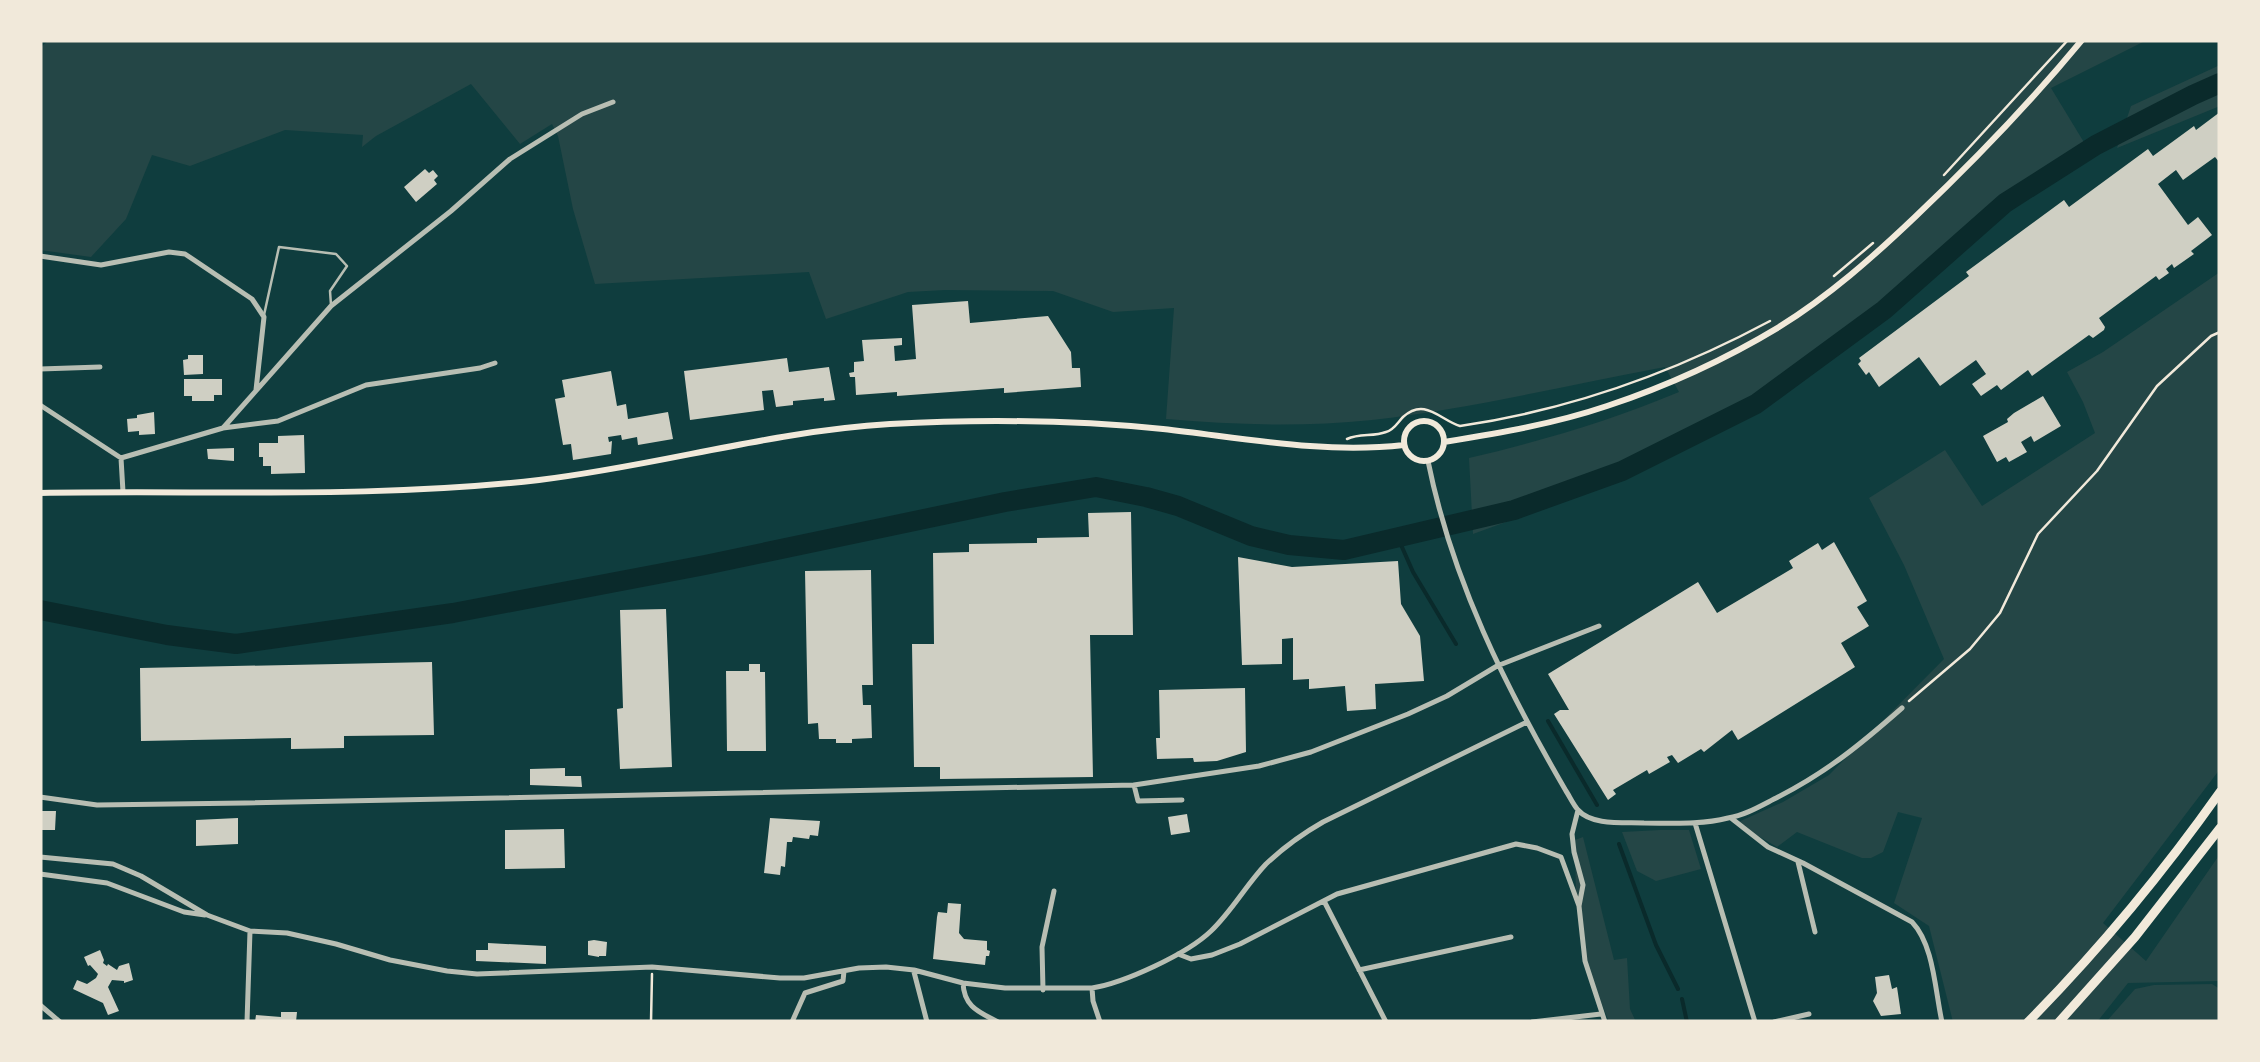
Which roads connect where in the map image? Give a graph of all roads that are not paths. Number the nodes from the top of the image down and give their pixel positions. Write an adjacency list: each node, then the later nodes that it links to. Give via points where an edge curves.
1 (2082, 40): 12 (main road, via 1950,184 1864,264 1781,326 1683,377 1607,406)
2 (613, 102): 4 (street, via 510,159)
3 (40, 256): 5 (street, via 100,265 186,254 252,299)
4 (331, 306): 5 (lane, via 330,292 346,266 336,254 278,247); 9 (street)
5 (264, 318): 9 (street)
6 (495, 363): 11 (street, via 366,385 278,421)
7 (100, 367): 8 (street)
8 (40, 368)
9 (256, 391): 11 (street)
10 (40, 405): 14 (street)
11 (224, 428): 14 (street)
12 (1444, 442): 13 (main road, via 1439,427 1420,420 1404,434); 15 (main road)
13 (1404, 445): 15 (main road, via 1413,458); 16 (main road, via 1310,448 1057,420 892,424 814,430 472,487)
14 (121, 458): 16 (street)
15 (1428, 460): 19 (street, via 1452,553)
16 (123, 492): 17 (main road)
17 (40, 493)
18 (1599, 626): 19 (street)
19 (1498, 666): 21 (street); 22 (street, via 1447,696 1312,752)
20 (1902, 708): 27 (street, via 1819,774)
21 (1527, 722): 26 (street); 40 (street, via 1298,837 1213,929)
22 (1134, 785): 24 (street, via 228,804 97,805); 25 (street, via 1138,801)
23 (2220, 792): 62 (highway, via 2136,902)
24 (40, 798)
25 (1182, 800)
26 (1578, 810): 28 (street, via 1595,820); 35 (street, via 1572,834 1583,885)
27 (1731, 818): 28 (street); 31 (street)
28 (1696, 823): 59 (street)
29 (2220, 828): 63 (highway)
30 (40, 857): 36 (street, via 113,864)
31 (1798, 862): 38 (street); 61 (street, via 1922,932)
32 (40, 874): 36 (street, via 107,883)
33 (1054, 891): 46 (street, via 1042,947)
34 (1324, 901): 35 (street, via 1516,844 1562,857); 40 (street, via 1212,955); 43 (street)
35 (1579, 906): 48 (street, via 1584,961)
36 (207, 915): 37 (street)
37 (250, 931): 41 (street, via 476,974 652,967 804,978); 51 (street)
38 (1815, 932)
39 (1511, 937): 43 (street)
40 (1178, 954): 45 (street)
41 (844, 970): 42 (street); 52 (street, via 843,981 805,993)
42 (914, 970): 44 (street); 53 (street)
43 (1359, 970): 56 (street)
44 (963, 983): 46 (street); 54 (street, via 966,1002)
45 (1092, 988): 46 (street); 55 (street)
46 (1043, 990)
47 (40, 1005): 50 (street)
48 (1601, 1014): 57 (street); 58 (street)
49 (1808, 1014): 60 (street)
50 (60, 1022)
51 (246, 1022)
52 (792, 1022)
53 (927, 1022)
54 (998, 1022)
55 (1100, 1022)
56 (1386, 1022)
57 (1532, 1022)
58 (1604, 1022)
59 (1755, 1022)
60 (1774, 1022)
61 (1942, 1022)
62 (2028, 1022)
63 (2058, 1022)

